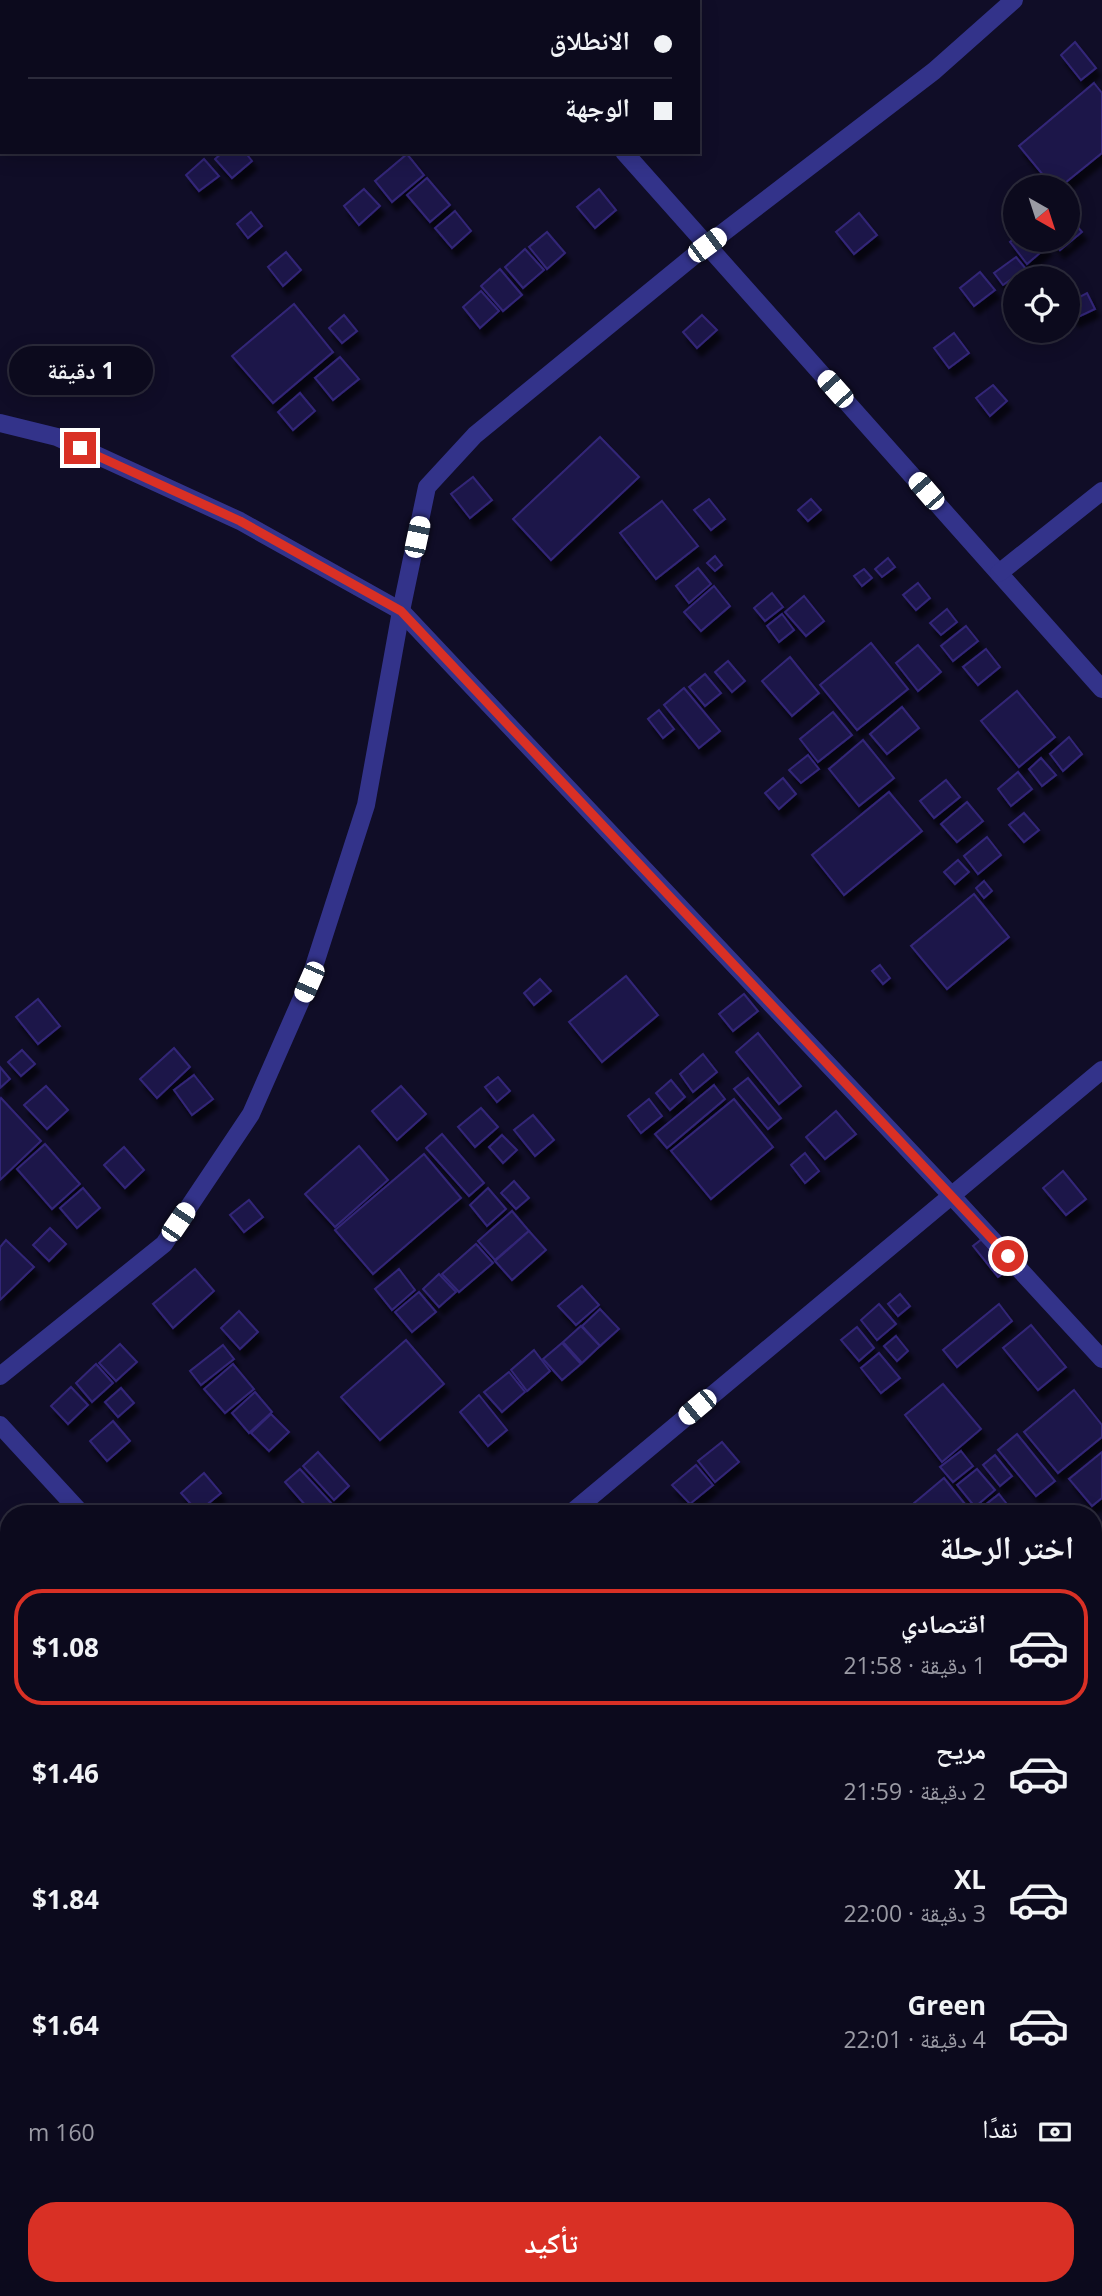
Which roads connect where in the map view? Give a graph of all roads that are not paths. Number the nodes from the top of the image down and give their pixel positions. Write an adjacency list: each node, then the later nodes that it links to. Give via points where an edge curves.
1 (1014, 0): 3 (street, via 934,71)
2 (626, 154): 3 (street)
3 (707, 245): 6 (street); 7 (street, via 475,435 427,488)
4 (0, 424): 7 (street, via 57,437 240,521)
5 (1102, 491): 6 (street)
6 (999, 573): 8 (street)
7 (401, 611): 10 (street); 12 (street, via 366,805 309,982 251,1114 164,1244)
8 (1102, 689)
9 (1102, 1070): 10 (street)
10 (951, 1195): 11 (street); 15 (street)
11 (1102, 1359)
12 (0, 1376)
13 (0, 1425): 14 (street)
14 (74, 1505)
15 (581, 1505)

